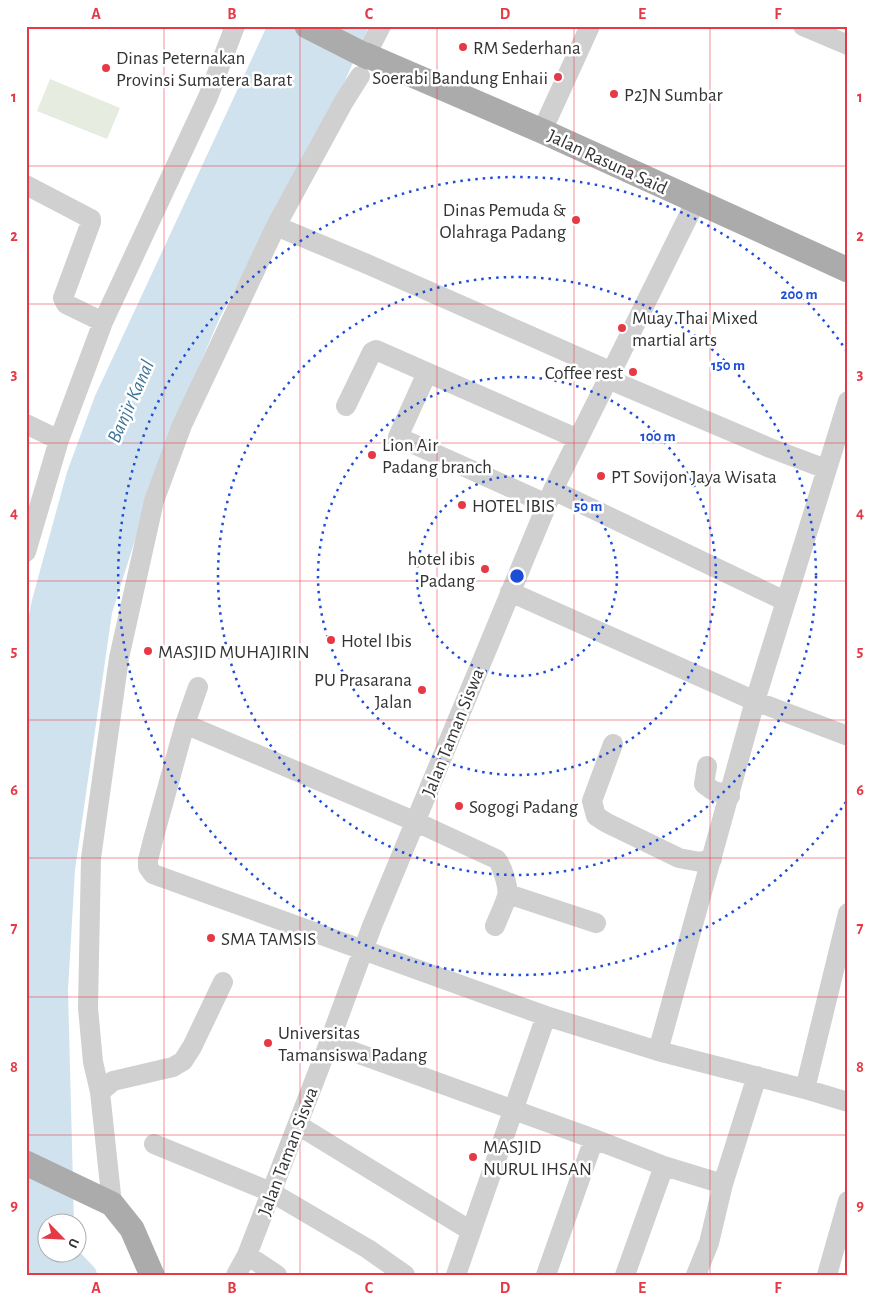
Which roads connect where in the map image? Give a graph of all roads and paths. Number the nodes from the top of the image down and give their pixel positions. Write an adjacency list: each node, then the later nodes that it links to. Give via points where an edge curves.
1 (235, 26): 13 (street, via 205,105)
2 (307, 26): 7 (main road, Jalan Rasuna Said)
3 (381, 26): 7 (street)
4 (590, 26): 8 (street)
5 (803, 26): 6 (street)
6 (848, 45)
7 (365, 63): 8 (main road, Jalan Rasuna Said); 11 (street)
8 (542, 131): 10 (main road, Jalan Rasuna Said)
9 (26, 185): 13 (street, via 91,219 63,298 69,306)
10 (696, 201): 12 (main road, Jalan Rasuna Said); 15 (street, Jalan Taman Siswa)
11 (276, 226): 15 (street, via 368,264); 46 (street, via 182,425 162,476 119,658 91,858 88,1008 93,1062)
12 (848, 270)
13 (103, 322): 20 (street)
14 (427, 372): 17 (street, via 374,350); 19 (street); 22 (street, via 398,437)
15 (610, 375): 19 (street, Jalan Taman Siswa); 21 (street, via 770,448)
16 (848, 401): 21 (street)
17 (346, 406)
18 (26, 424): 20 (street)
19 (578, 439): 22 (street, Jalan Taman Siswa)
20 (59, 440): 23 (street)
21 (826, 469): 25 (street)
22 (550, 497): 24 (street, Jalan Taman Siswa); 25 (street)
23 (26, 552)
24 (510, 592): 27 (street); 33 (street, Jalan Taman Siswa)
25 (785, 601): 27 (street)
26 (198, 687): 28 (street)
27 (755, 701): 29 (street); 32 (street)
28 (185, 724): 33 (street); 39 (street, via 151,847 150,872)
29 (848, 736)
30 (613, 744): 34 (street, via 592,801 596,816 679,858 700,862)
31 (707, 766): 32 (street, via 704,784)
32 (730, 796): 34 (street)
33 (414, 821): 35 (street, via 499,861); 39 (street, Jalan Taman Siswa)
34 (712, 860): 43 (street)
35 (508, 894): 36 (street); 38 (street)
36 (596, 923)
37 (846, 923): 45 (street)
38 (495, 926)
39 (363, 950): 41 (street); 42 (street, Jalan Taman Siswa)
40 (223, 982): 46 (street, via 183,1061 173,1067 113,1081)
41 (546, 1016): 43 (street); 48 (street)
42 (329, 1043): 48 (street); 49 (street, Jalan Taman Siswa)
43 (658, 1051): 44 (street)
44 (757, 1076): 45 (street); 54 (street)
45 (805, 1089): 47 (street)
46 (100, 1092): 57 (street)
47 (848, 1102)
48 (513, 1111): 50 (street); 58 (street)
49 (298, 1124): 55 (street, Jalan Taman Siswa); 58 (street)
50 (594, 1138): 53 (street); 65 (street)
51 (154, 1144): 55 (street)
52 (26, 1163): 57 (main road)
53 (664, 1166): 54 (street); 66 (street)
54 (723, 1184): 67 (street, via 709,1243)
55 (272, 1192): 59 (street, Jalan Taman Siswa); 63 (street)
56 (848, 1201): 68 (street)
57 (112, 1204): 60 (main road, via 132,1229)
58 (471, 1231): 64 (street)
59 (247, 1254): 61 (street, Jalan Taman Siswa); 62 (street)
60 (146, 1271)
61 (236, 1275)
62 (277, 1275)
63 (405, 1275)
64 (456, 1275)
65 (546, 1275)
66 (625, 1275)
67 (696, 1275)
68 (826, 1275)

